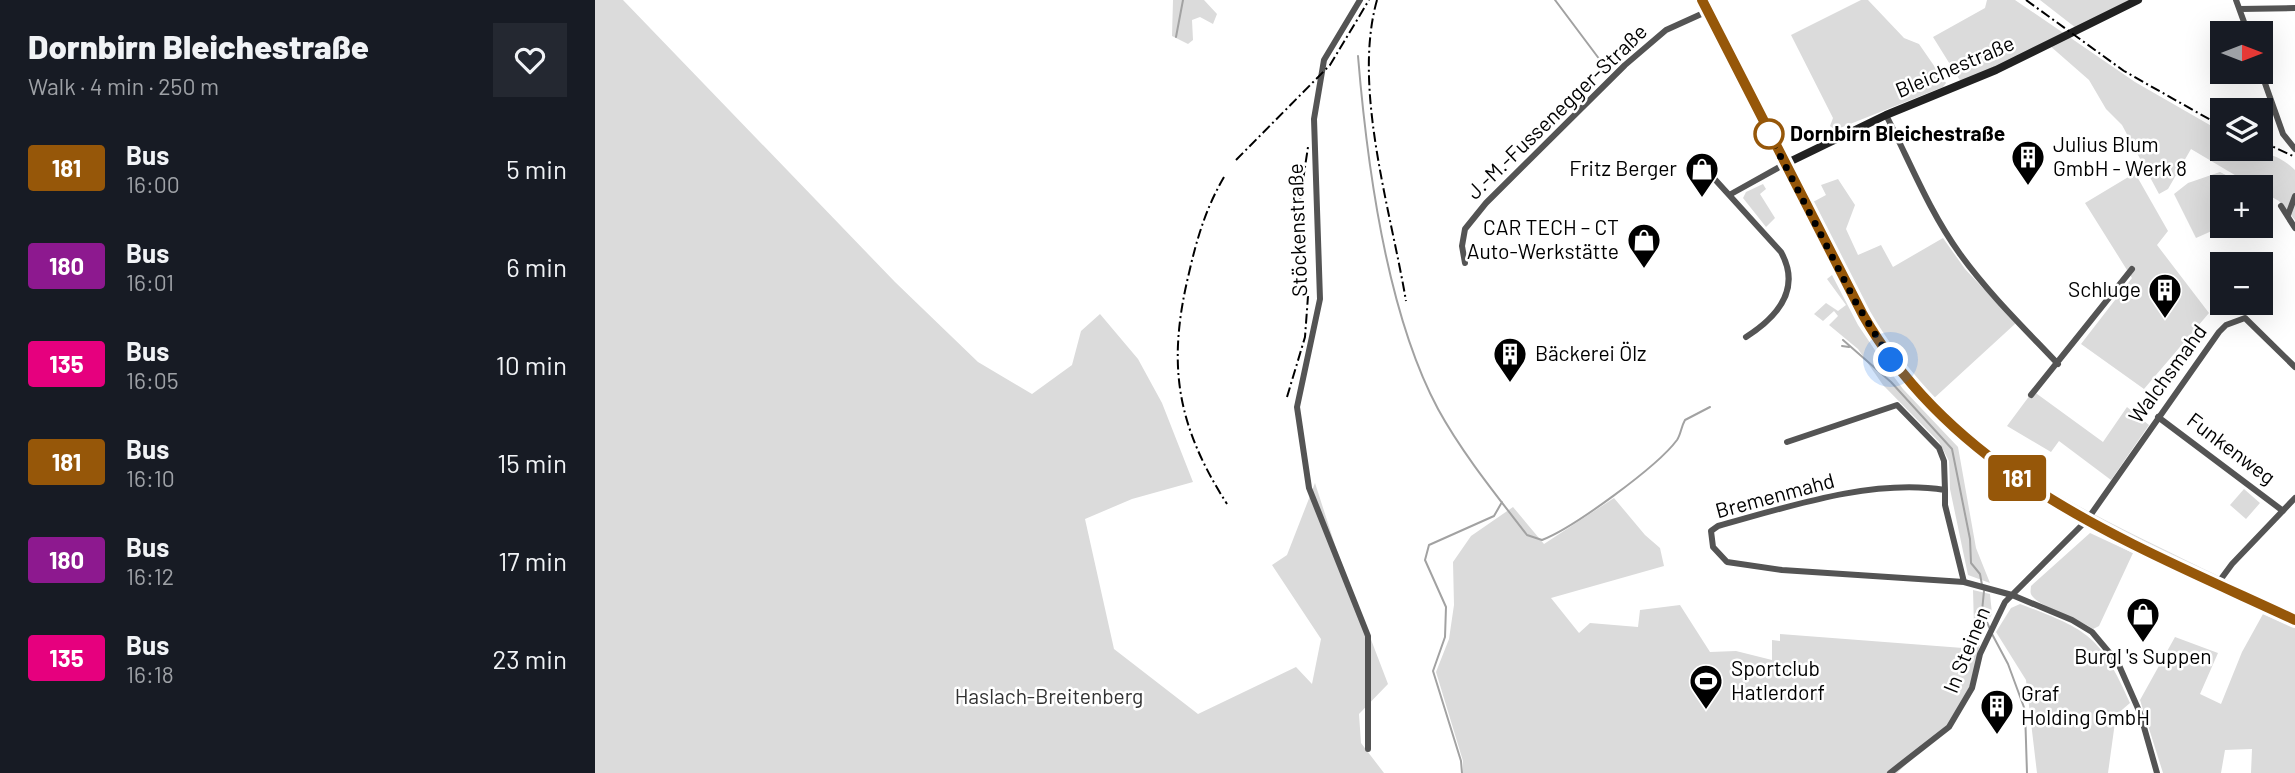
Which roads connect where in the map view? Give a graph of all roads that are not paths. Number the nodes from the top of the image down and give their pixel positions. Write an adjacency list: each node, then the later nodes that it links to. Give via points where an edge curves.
1 (1360, 0): 35 (street, Stöckenstraße, via 1324,60 1314,119 1320,299 1297,407 1309,488 1368,636)
2 (1702, 0): 7 (main road)
3 (2138, 0): 10 (main road, Bleichestraße, via 1996,71)
4 (2237, 0): 6 (street)
5 (2295, 8): 6 (street)
6 (2239, 9): 8 (street)
7 (1708, 11): 13 (main road); 19 (street, J.-M.-Fussenegger-Straße, via 1666,30 1625,65 1486,203 1465,229)
8 (2244, 21)
9 (2265, 84): 11 (street, via 2283,134)
10 (1886, 116): 13 (main road, Bleichestraße); 22 (street, via 1931,209 1959,253)
11 (2295, 149)
12 (1700, 163): 14 (street)
13 (1785, 164): 14 (street); 30 (main road, via 1871,328 1912,387 1995,463)
14 (1731, 194): 21 (street, via 1781,252 1791,277 1780,306)
15 (2295, 196): 17 (street)
16 (2281, 206): 17 (street)
17 (2288, 215): 18 (street)
18 (2295, 228)
19 (1465, 263)
20 (2132, 269): 22 (street)
21 (1747, 337)
22 (2057, 364): 24 (street)
23 (2295, 367): 25 (street, Walchsmahd, via 2240,317 2219,332)
24 (2031, 395)
25 (2158, 417): 29 (street, Funkenweg); 30 (street, Walchsmahd)
26 (1787, 442): 27 (street, via 1897,405 1939,448)
27 (1945, 490): 31 (street); 31 (street, Bremenmahd, via 1915,488 1830,497 1718,526 1711,531 1711,538 1718,555 1727,562 1758,568)
28 (2295, 498): 29 (street)
29 (2283, 511): 32 (street)
30 (2087, 520): 32 (main road); 33 (street, Walchsmahd)
31 (1964, 582): 33 (street, Bremenmahd)
32 (2218, 583): 34 (main road)
33 (2012, 595): 36 (street, In Steinen, via 1994,623 1972,688 1949,727); 37 (street, Bremenmahd, via 2072,620 2107,646 2134,697)
34 (2295, 620)
35 (1368, 749)
36 (1890, 773)
37 (2157, 773)

